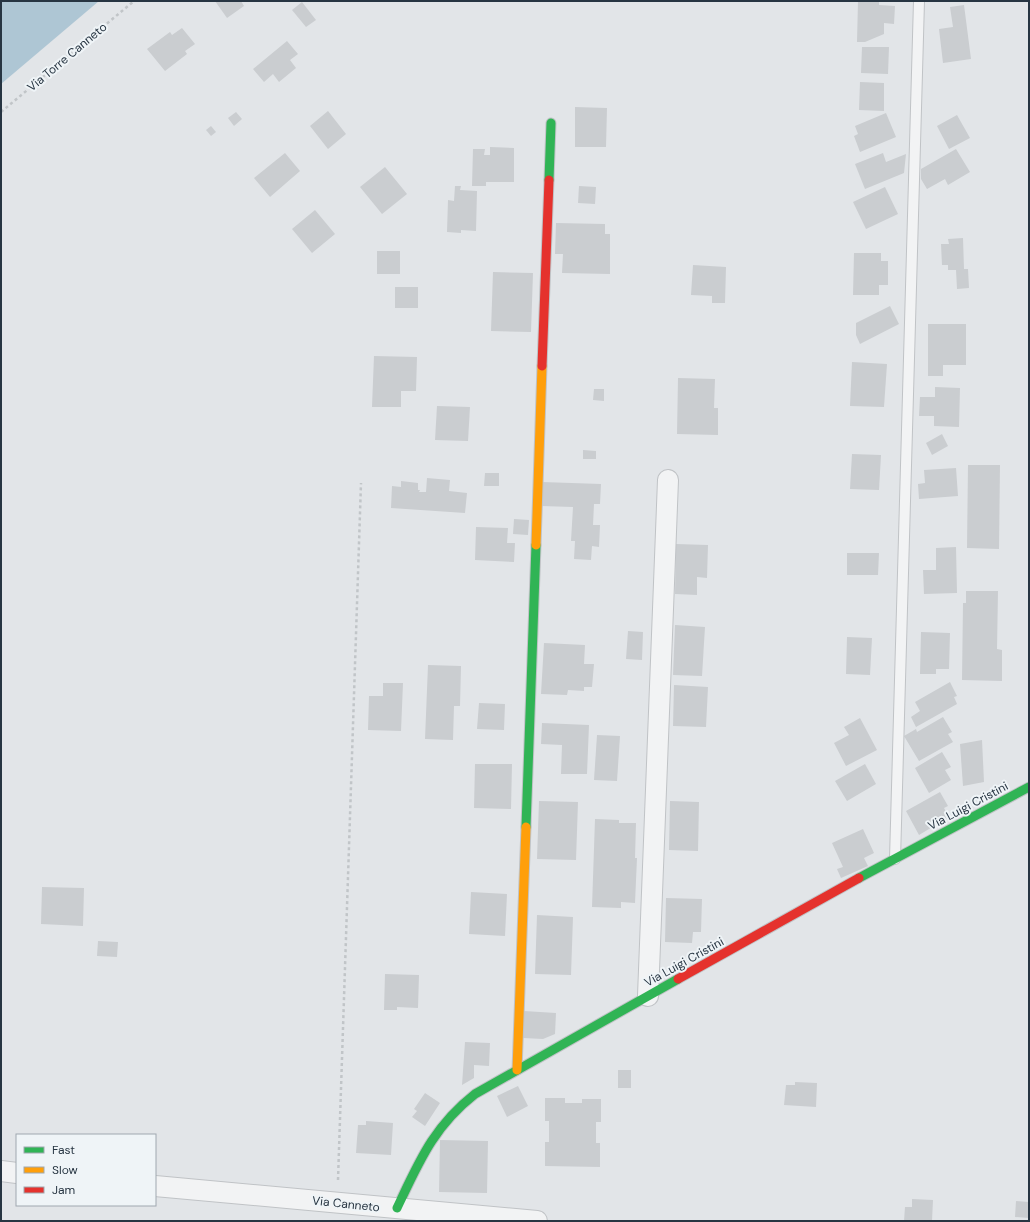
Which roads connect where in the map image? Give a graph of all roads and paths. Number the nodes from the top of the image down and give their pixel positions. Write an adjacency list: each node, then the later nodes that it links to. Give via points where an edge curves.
1 (134, 1): 3 (path, Via Torre Canneto)
2 (919, 1): 8 (lane)
3 (1, 112)
4 (551, 123): 10 (street)
5 (668, 480): 9 (street)
6 (361, 483): 14 (path)
7 (1029, 787): 8 (street, Via Luigi Cristini)
8 (895, 859): 9 (street, Via Luigi Cristini)
9 (648, 996): 10 (street, Via Luigi Cristini)
10 (517, 1070): 15 (street, Via Luigi Cristini, via 467,1100 445,1120 428,1144)
11 (1, 1171): 12 (street)
12 (16, 1173)
13 (156, 1186): 14 (street, Via Canneto)
14 (337, 1203): 15 (street, Via Canneto)
15 (397, 1208): 16 (street, Via Canneto)
16 (536, 1221)

